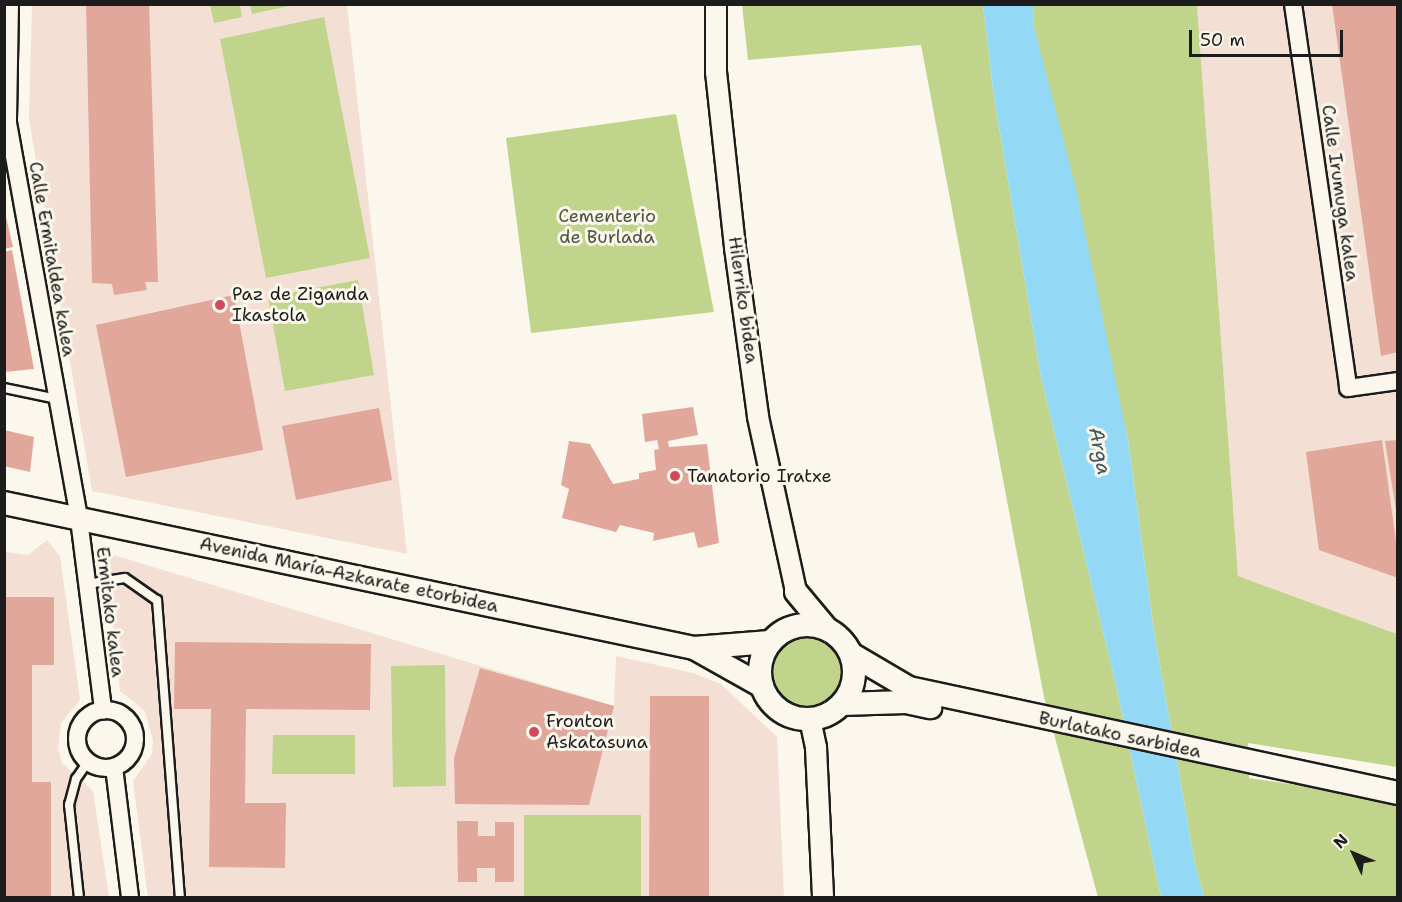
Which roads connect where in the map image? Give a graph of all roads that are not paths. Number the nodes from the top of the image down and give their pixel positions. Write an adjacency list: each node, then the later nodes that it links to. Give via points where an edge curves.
1 (10, 4): 4 (street, Calle Ermitaldea kalea)
2 (716, 4): 11 (street, Hilerriko bidea, via 716,72 736,259 759,417)
3 (1293, 4): 5 (street, Calle Irumuga kalea, via 1348,387)
4 (6, 123): 7 (street, Calle Ermitaldea kalea)
5 (1398, 381)
6 (4, 388): 7 (lane)
7 (57, 399): 9 (street, Calle Ermitaldea kalea)
8 (4, 503): 9 (main road, Avenida María-Azkarate etorbidea)
9 (79, 519): 10 (street, Ermitako kalea); 14 (main road, Avenida María-Azkarate etorbidea)
10 (87, 584): 18 (street, Ermitako kalea); 28 (lane, via 125,578 157,600)
11 (796, 592): 12 (main road, Hilerriko bidea); 13 (main road)
12 (826, 628): 13 (main road, via 798,625); 15 (main road, via 837,634)
13 (775, 638): 14 (main road); 16 (main road, via 760,668)
14 (694, 648): 16 (main road)
15 (851, 654): 17 (main road, via 853,685); 20 (main road, Burlatako sarbidea, via 909,688)
16 (762, 686): 19 (main road, via 780,711)
17 (842, 704): 19 (main road, via 822,717); 20 (main road, Burlatako sarbidea, via 906,702)
18 (103, 710): 21 (street, via 85,719 79,727 77,746); 22 (street, via 128,721 135,738 129,756)
19 (810, 719): 29 (street, via 816,748)
20 (1022, 720): 23 (main road, Burlatako sarbidea)
21 (88, 762): 22 (street); 26 (lane, via 76,779 69,805)
22 (114, 767): 27 (street)
23 (1268, 774): 24 (main road, Burlatako sarbidea); 25 (main road, Burlatako sarbidea)
24 (1398, 793)
25 (1398, 808)
26 (79, 897)
27 (130, 897)
28 (180, 897)
29 (823, 897)

